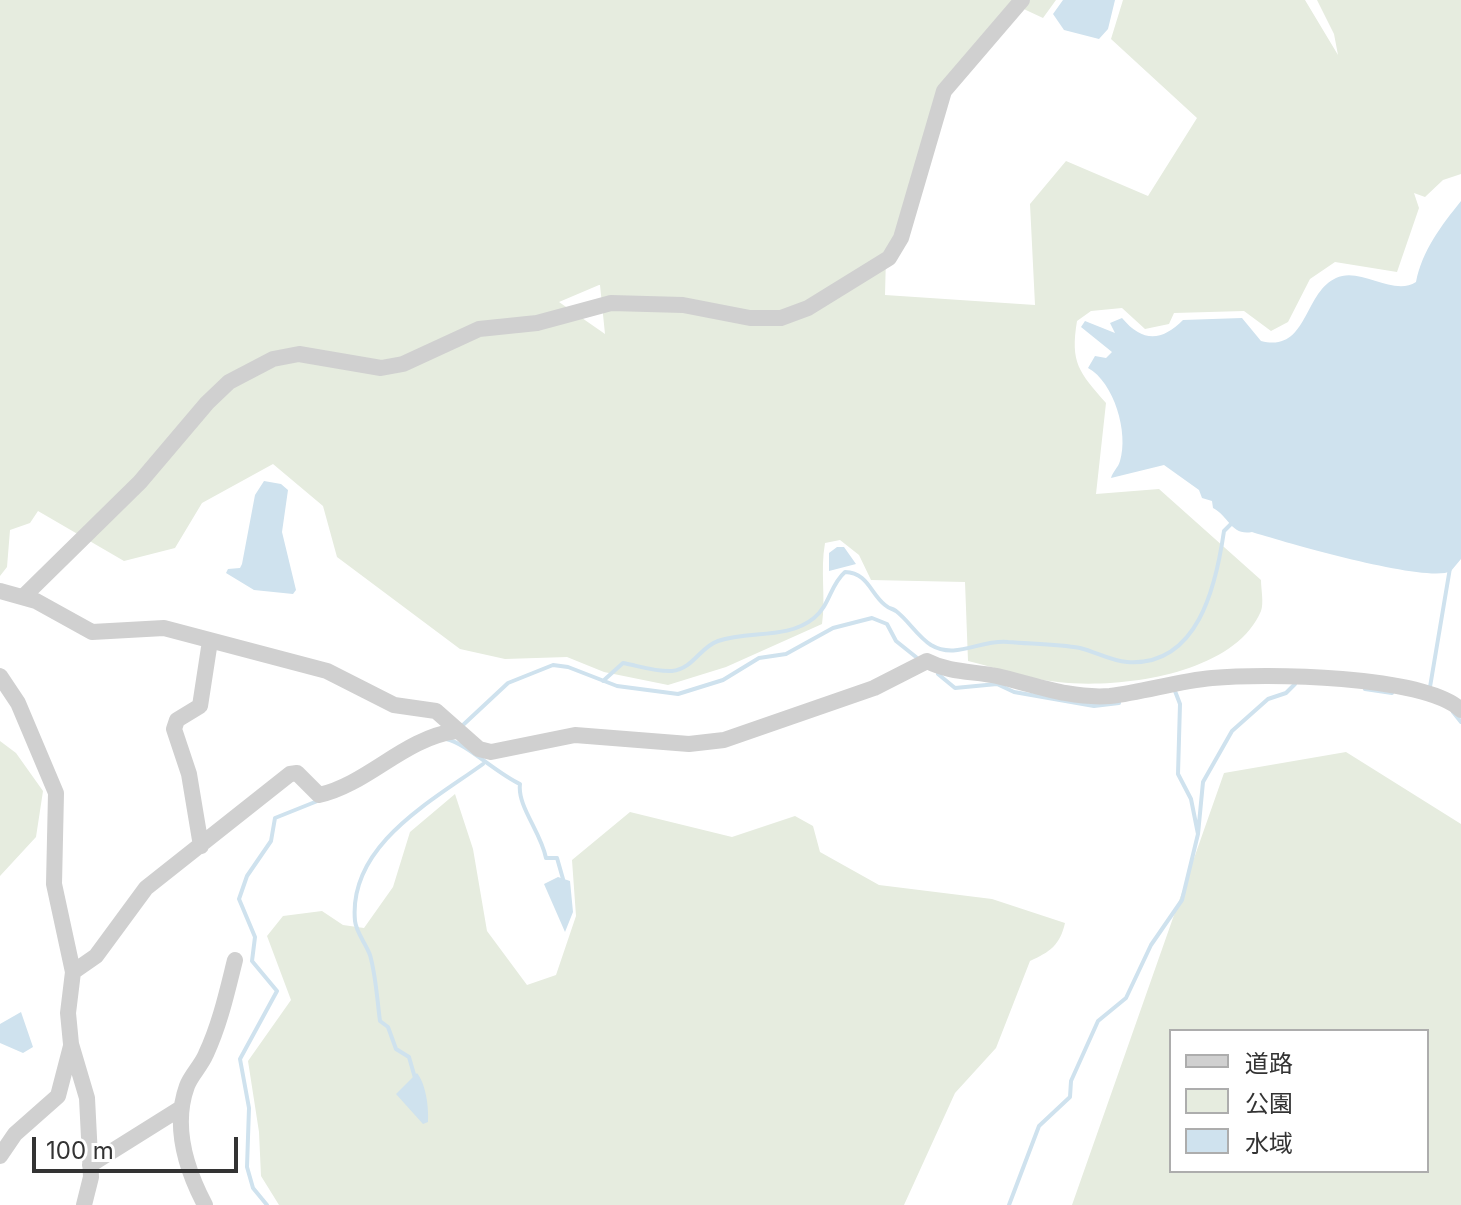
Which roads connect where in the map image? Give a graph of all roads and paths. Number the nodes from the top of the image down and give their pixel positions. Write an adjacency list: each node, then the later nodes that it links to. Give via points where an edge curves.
1 (1022, 0): 3 (street, via 944,91 901,238 889,258 845,286 781,318 750,318 683,305 611,303 537,323 479,329 403,364 381,368 299,354 273,359 229,382 140,482)
2 (0, 591): 3 (street)
3 (24, 596): 4 (street, via 92,632 164,628)
4 (210, 641): 7 (street, via 327,671 394,705 436,711); 8 (street, via 200,706 177,720 174,729 189,774)
5 (0, 676): 10 (street, via 18,703 56,793 54,884)
6 (1461, 710): 7 (street, via 1433,694 1305,676 1213,678 1111,696 1081,696 942,669 927,661 874,688 724,740 689,744 575,735 491,752)
7 (456, 731): 8 (street, via 420,742 338,791 319,795 297,773 290,774)
8 (201, 846): 10 (street, via 146,888 96,956)
9 (235, 960): 12 (street, via 221,1017)
10 (73, 972): 11 (street)
11 (71, 1044): 13 (street, via 58,1096 15,1134); 14 (street, via 87,1098)
12 (181, 1108): 14 (street); 16 (street, via 187,1166)
13 (0, 1156)
14 (90, 1165): 15 (street)
15 (84, 1205)
16 (205, 1205)

